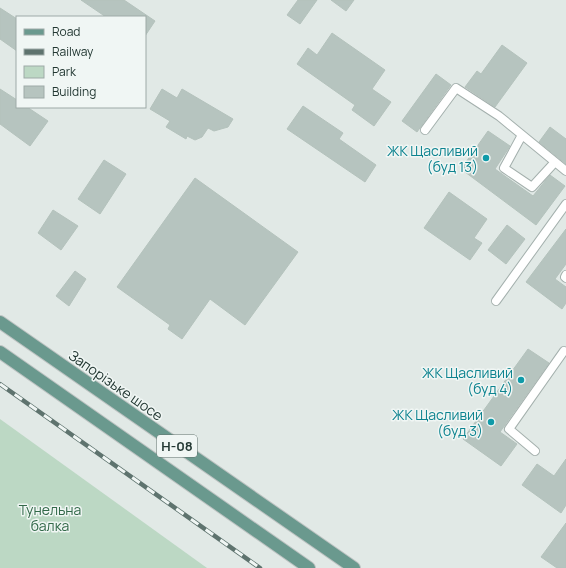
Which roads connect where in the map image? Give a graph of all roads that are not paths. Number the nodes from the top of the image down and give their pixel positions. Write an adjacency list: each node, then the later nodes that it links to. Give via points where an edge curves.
1 (425, 130): 2 (street, via 456,88 499,116)
2 (522, 135): 3 (street); 3 (street, via 504,168 532,186)
3 (555, 162): 4 (street)
4 (566, 171)
5 (566, 204): 6 (street)
6 (496, 301)
7 (0, 322): 12 (main road, Запорізьке шосе / Н-08)
8 (564, 351): 10 (street, via 509,429)
9 (0, 352): 11 (main road, Н-08)
10 (535, 451)
11 (309, 568)
12 (354, 568)

